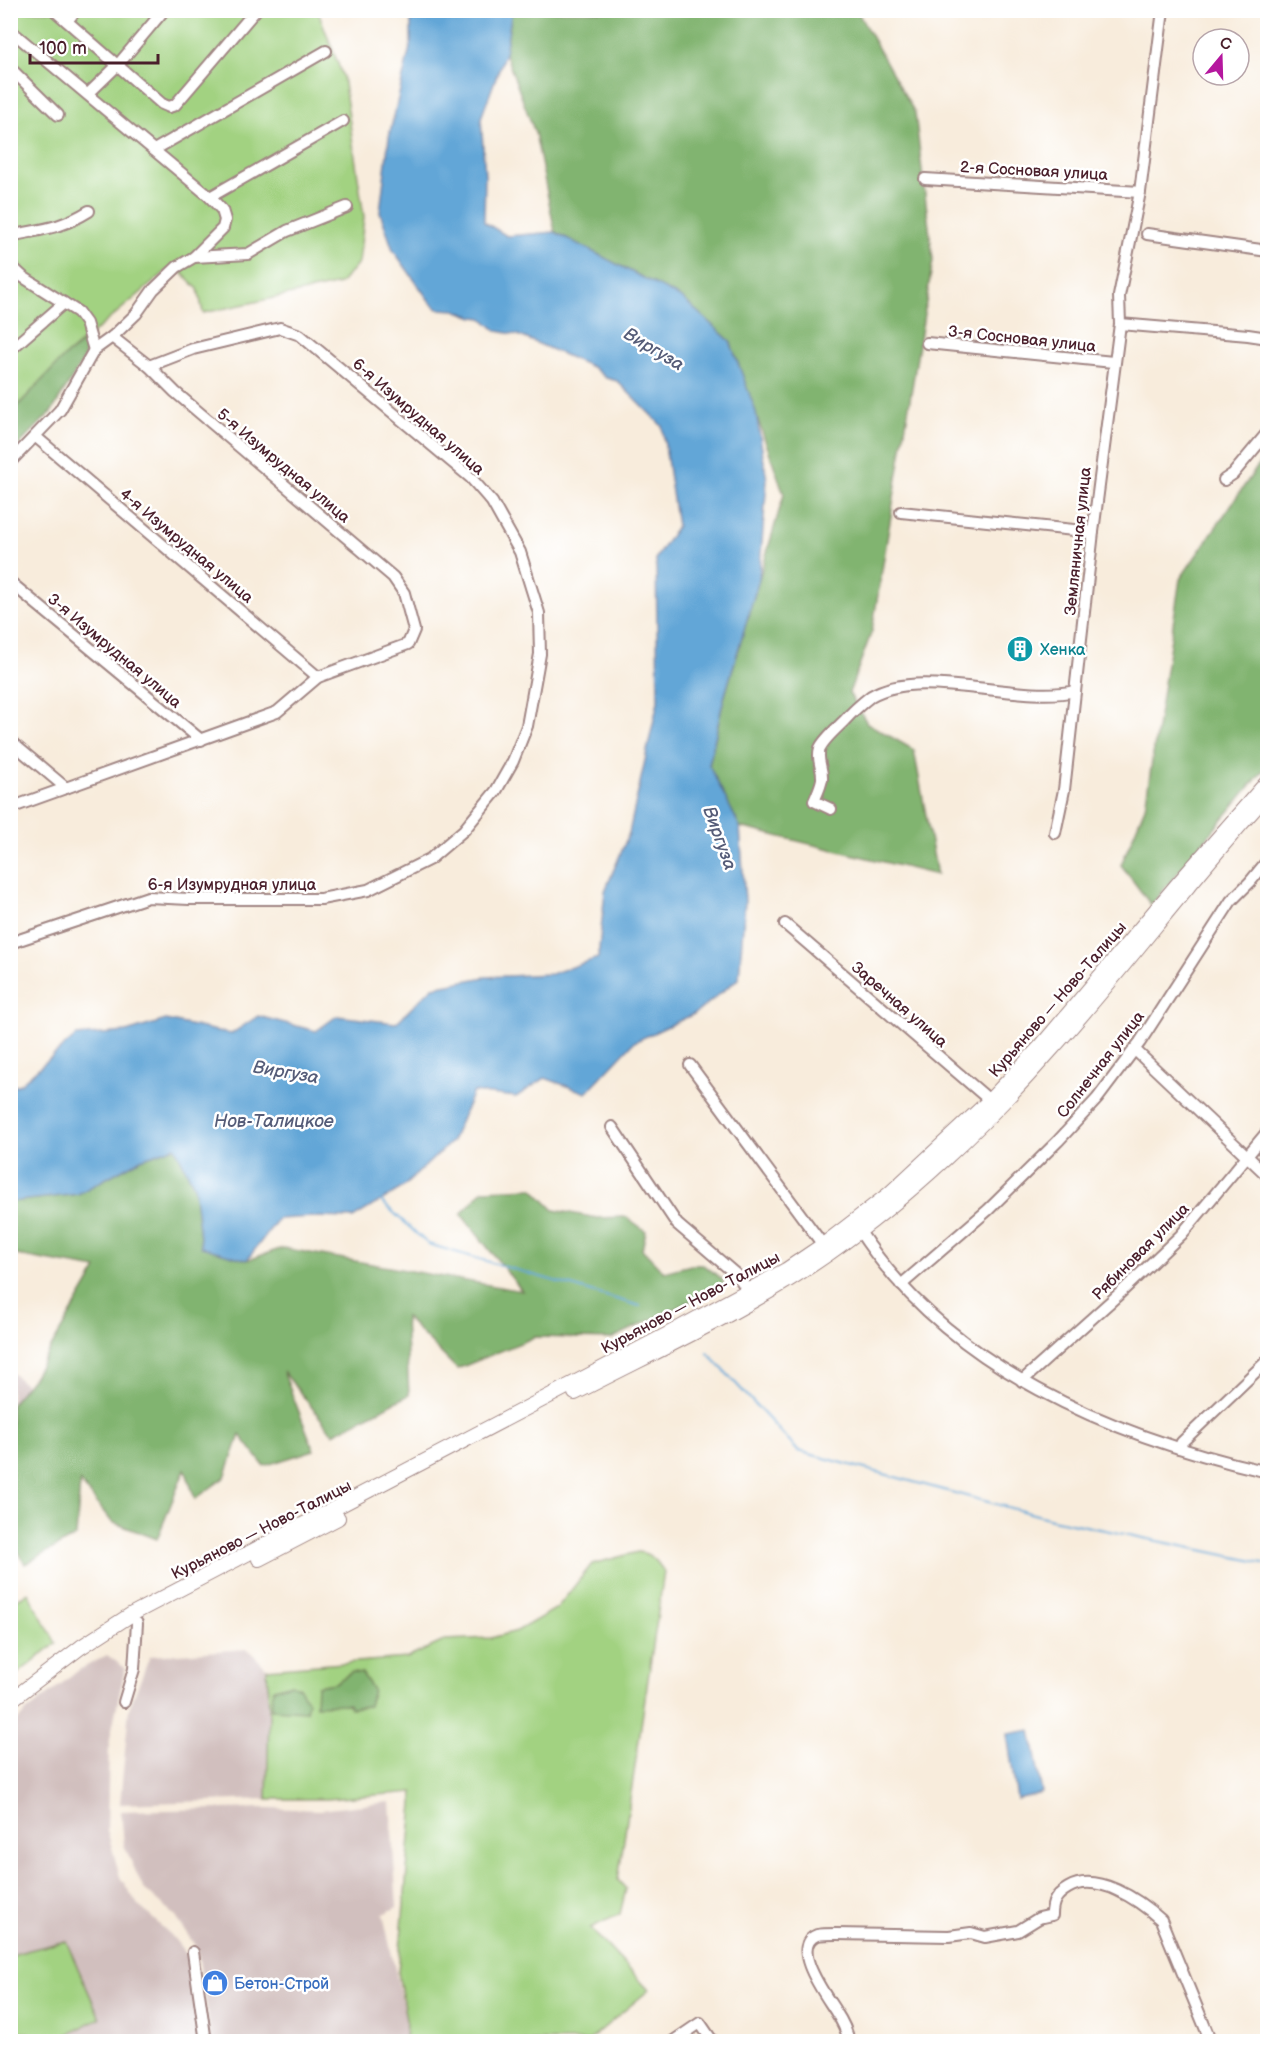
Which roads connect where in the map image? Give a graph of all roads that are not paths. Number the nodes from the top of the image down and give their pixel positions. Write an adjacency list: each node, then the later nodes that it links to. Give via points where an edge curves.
1 (54, 10): 6 (street)
2 (76, 10): 6 (street)
3 (164, 10): 9 (street)
4 (256, 10): 9 (street, via 175,105 162,104)
5 (1163, 10): 16 (street, Земляничная улица)
6 (67, 21): 9 (street)
7 (10, 30): 11 (street)
8 (326, 51): 14 (street)
9 (117, 66): 11 (street)
10 (10, 68): 12 (street)
11 (88, 94): 14 (street)
12 (58, 115)
13 (343, 121): 17 (street)
14 (154, 150): 17 (street)
15 (926, 179): 16 (street, 2-я Сосновая улица)
16 (1140, 192): 26 (street, Земляничная улица, via 1119,296)
17 (210, 197): 23 (street, via 222,210 223,228)
18 (347, 207): 23 (street, via 287,231 248,254)
19 (88, 211): 21 (street, via 54,228)
20 (1146, 234): 22 (street)
21 (10, 236)
22 (1268, 251)
23 (194, 257): 27 (street, via 153,290)
24 (10, 265): 25 (street)
25 (64, 303): 30 (street); 31 (street, via 86,322)
26 (1120, 324): 28 (street); 32 (street, Земляничная улица)
27 (112, 337): 31 (street); 33 (street, 5-я Изумрудная улица)
28 (1268, 338)
29 (927, 343): 32 (street, 3-я Сосновая улица)
30 (10, 350)
31 (94, 350): 35 (street, via 60,410)
32 (1113, 362): 39 (street, Земляничная улица)
33 (149, 366): 41 (street, 5-я Изумрудная улица, via 393,577 404,593 414,630 408,644); 53 (street, 6-я Изумрудная улица, via 193,349 280,328 300,335 471,478 492,502 520,552 539,614 540,654 527,726 496,791 464,830 430,859 368,890 321,899 148,897)
34 (1268, 432): 37 (street)
35 (36, 437): 36 (street); 41 (street, 4-я Изумрудная улица)
36 (10, 462)
37 (1224, 480)
38 (901, 512): 39 (street)
39 (1092, 532): 42 (street, Земляничная улица)
40 (10, 582): 43 (street, 3-я Изумрудная улица)
41 (318, 677): 43 (street, via 277,712)
42 (1075, 691): 49 (street, via 1045,695 917,685 872,696 820,747 822,779 814,801); 50 (street, Земляничная улица, via 1063,798)
43 (201, 740): 46 (street)
44 (10, 741): 46 (street)
45 (1268, 781): 56 (main road, Курьяново — Ново-Талицы)
46 (66, 788): 48 (street)
47 (1268, 794): 56 (main road, Курьяново — Ново-Талицы, via 1069,1029)
48 (10, 808)
49 (831, 809)
50 (1055, 833)
51 (1268, 860): 54 (street, Солнечная улица, via 1231,902)
52 (785, 924): 56 (street, Заречная улица)
53 (10, 943)
54 (1134, 1049): 59 (street); 63 (street, Солнечная улица, via 1058,1141 988,1210)
55 (690, 1065): 62 (street)
56 (994, 1104): 61 (main road, Курьяново — Ново-Талицы, via 942,1160); 62 (main road, Курьяново — Ново-Талицы)
57 (612, 1127): 64 (street, via 677,1224 739,1277)
58 (1268, 1131): 59 (street, Рябиновая улица)
59 (1247, 1156): 60 (street); 66 (street, Рябиновая улица, via 1181,1235)
60 (1268, 1176)
61 (860, 1230): 63 (street); 69 (main road, Курьяново — Ново-Талицы, via 754,1299)
62 (823, 1245): 64 (main road, Курьяново — Ново-Талицы)
63 (901, 1285): 66 (street, via 955,1333)
64 (748, 1291): 70 (main road, Курьяново — Ново-Талицы, via 132,1614)
65 (1268, 1360): 67 (street)
66 (1022, 1382): 67 (street)
67 (1179, 1448): 68 (street)
68 (1268, 1472)
69 (137, 1623): 71 (street, via 134,1669); 72 (main road, Курьяново — Ново-Талицы, via 87,1654)
70 (10, 1701)
71 (124, 1702)
72 (10, 1713)
73 (193, 1952): 74 (street)
74 (206, 2042)
75 (672, 2042): 76 (street, via 700,2023)
76 (713, 2042)
77 (849, 2042): 78 (street, via 848,2033 814,1978 806,1950 809,1941 818,1935 971,1933 985,1937 1018,1931 1052,1915 1052,1902 1061,1892 1075,1884 1092,1882 1110,1887 1161,1920)
78 (1211, 2042)

